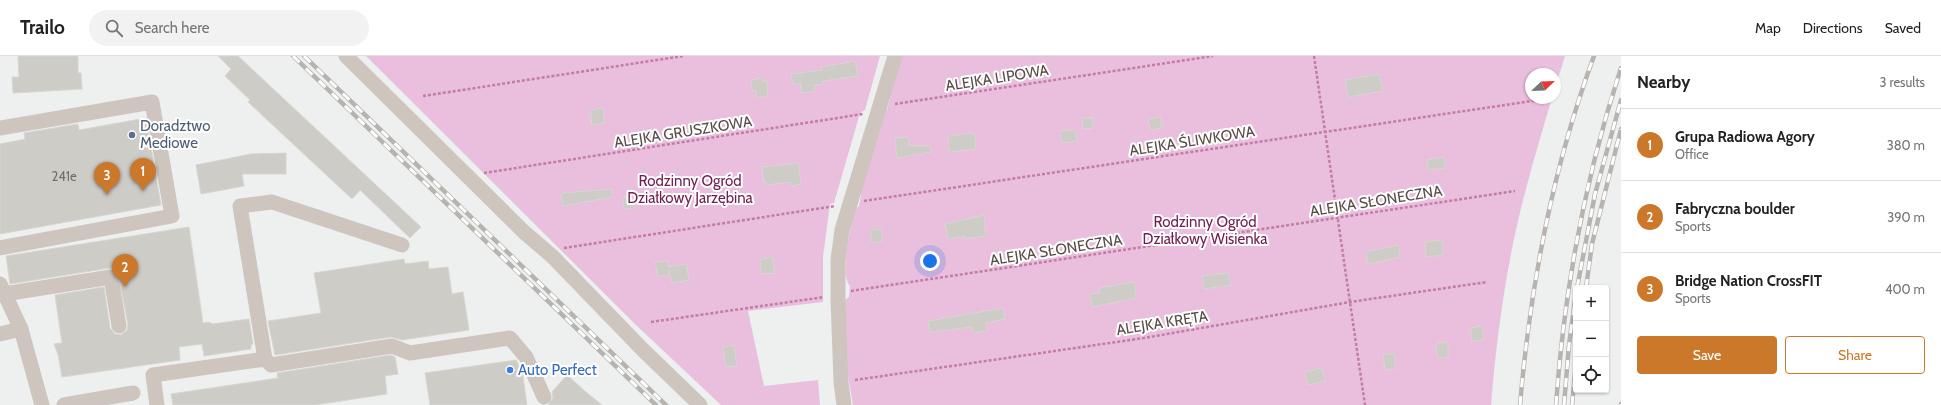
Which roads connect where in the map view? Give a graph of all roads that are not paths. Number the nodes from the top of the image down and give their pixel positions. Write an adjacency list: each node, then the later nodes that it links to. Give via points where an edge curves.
1 (346, 56): 16 (lane, via 518,226 544,248)
2 (894, 56): 17 (lane, via 842,230 838,260 838,294)
3 (0, 128): 5 (lane, via 152,102 172,216)
4 (402, 245): 10 (lane, via 272,202 240,206)
5 (0, 248)
6 (2, 289): 7 (lane, via 111,276); 8 (lane)
7 (119, 326)
8 (21, 329): 9 (lane); 13 (lane)
9 (0, 334)
10 (265, 359): 12 (lane, via 271,365 392,346 410,353 510,338 526,357); 15 (lane, via 152,375)
11 (133, 393): 14 (lane)
12 (544, 397)
13 (42, 405)
14 (64, 405)
15 (157, 405)
16 (700, 405)
17 (844, 405)

